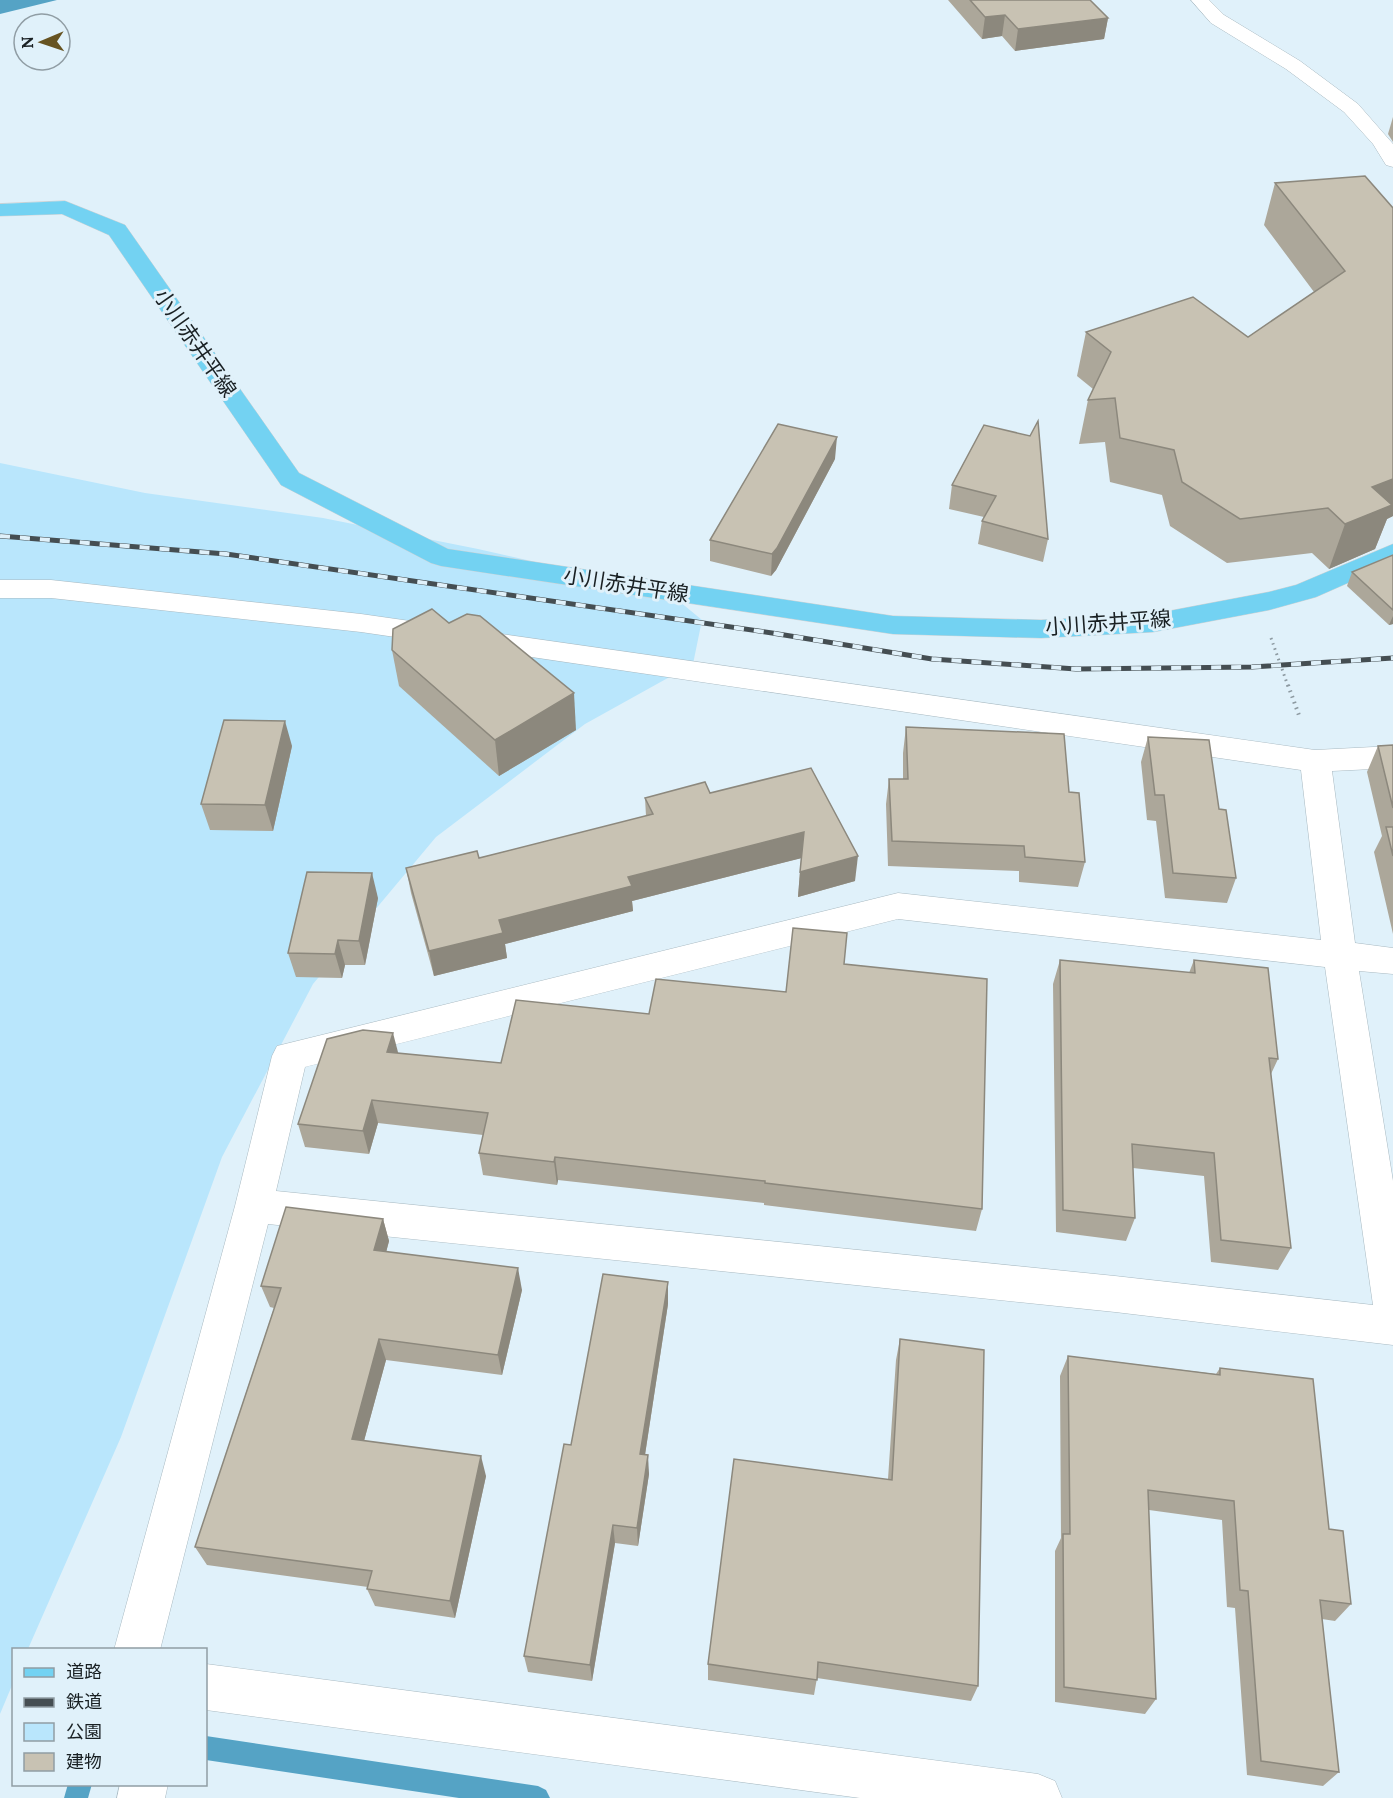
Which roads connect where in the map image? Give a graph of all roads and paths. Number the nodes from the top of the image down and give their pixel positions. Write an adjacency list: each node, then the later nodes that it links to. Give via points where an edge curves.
1 (1200, 0): 2 (street, via 1215,18 1300,68 1349,107 1378,135)
2 (1393, 161)
3 (0, 210): 6 (main road, 小川赤井平線, via 65,207 117,230 290,479 441,557 893,625 1041,629 1113,626 1153,623)
4 (1393, 554): 6 (main road, 小川赤井平線, via 1306,591)
5 (0, 589): 8 (street, via 51,589 361,623)
6 (1258, 603): 8 (path)
7 (1393, 757): 8 (street)
8 (1315, 761): 9 (street)
9 (1340, 955): 10 (street); 11 (street, via 898,906 290,1056); 12 (street)
10 (1393, 961)
11 (254, 1206): 13 (street); 14 (street)
12 (1393, 1305)
13 (1393, 1326)
14 (138, 1648)
15 (207, 1687): 16 (street)
16 (1038, 1798)

